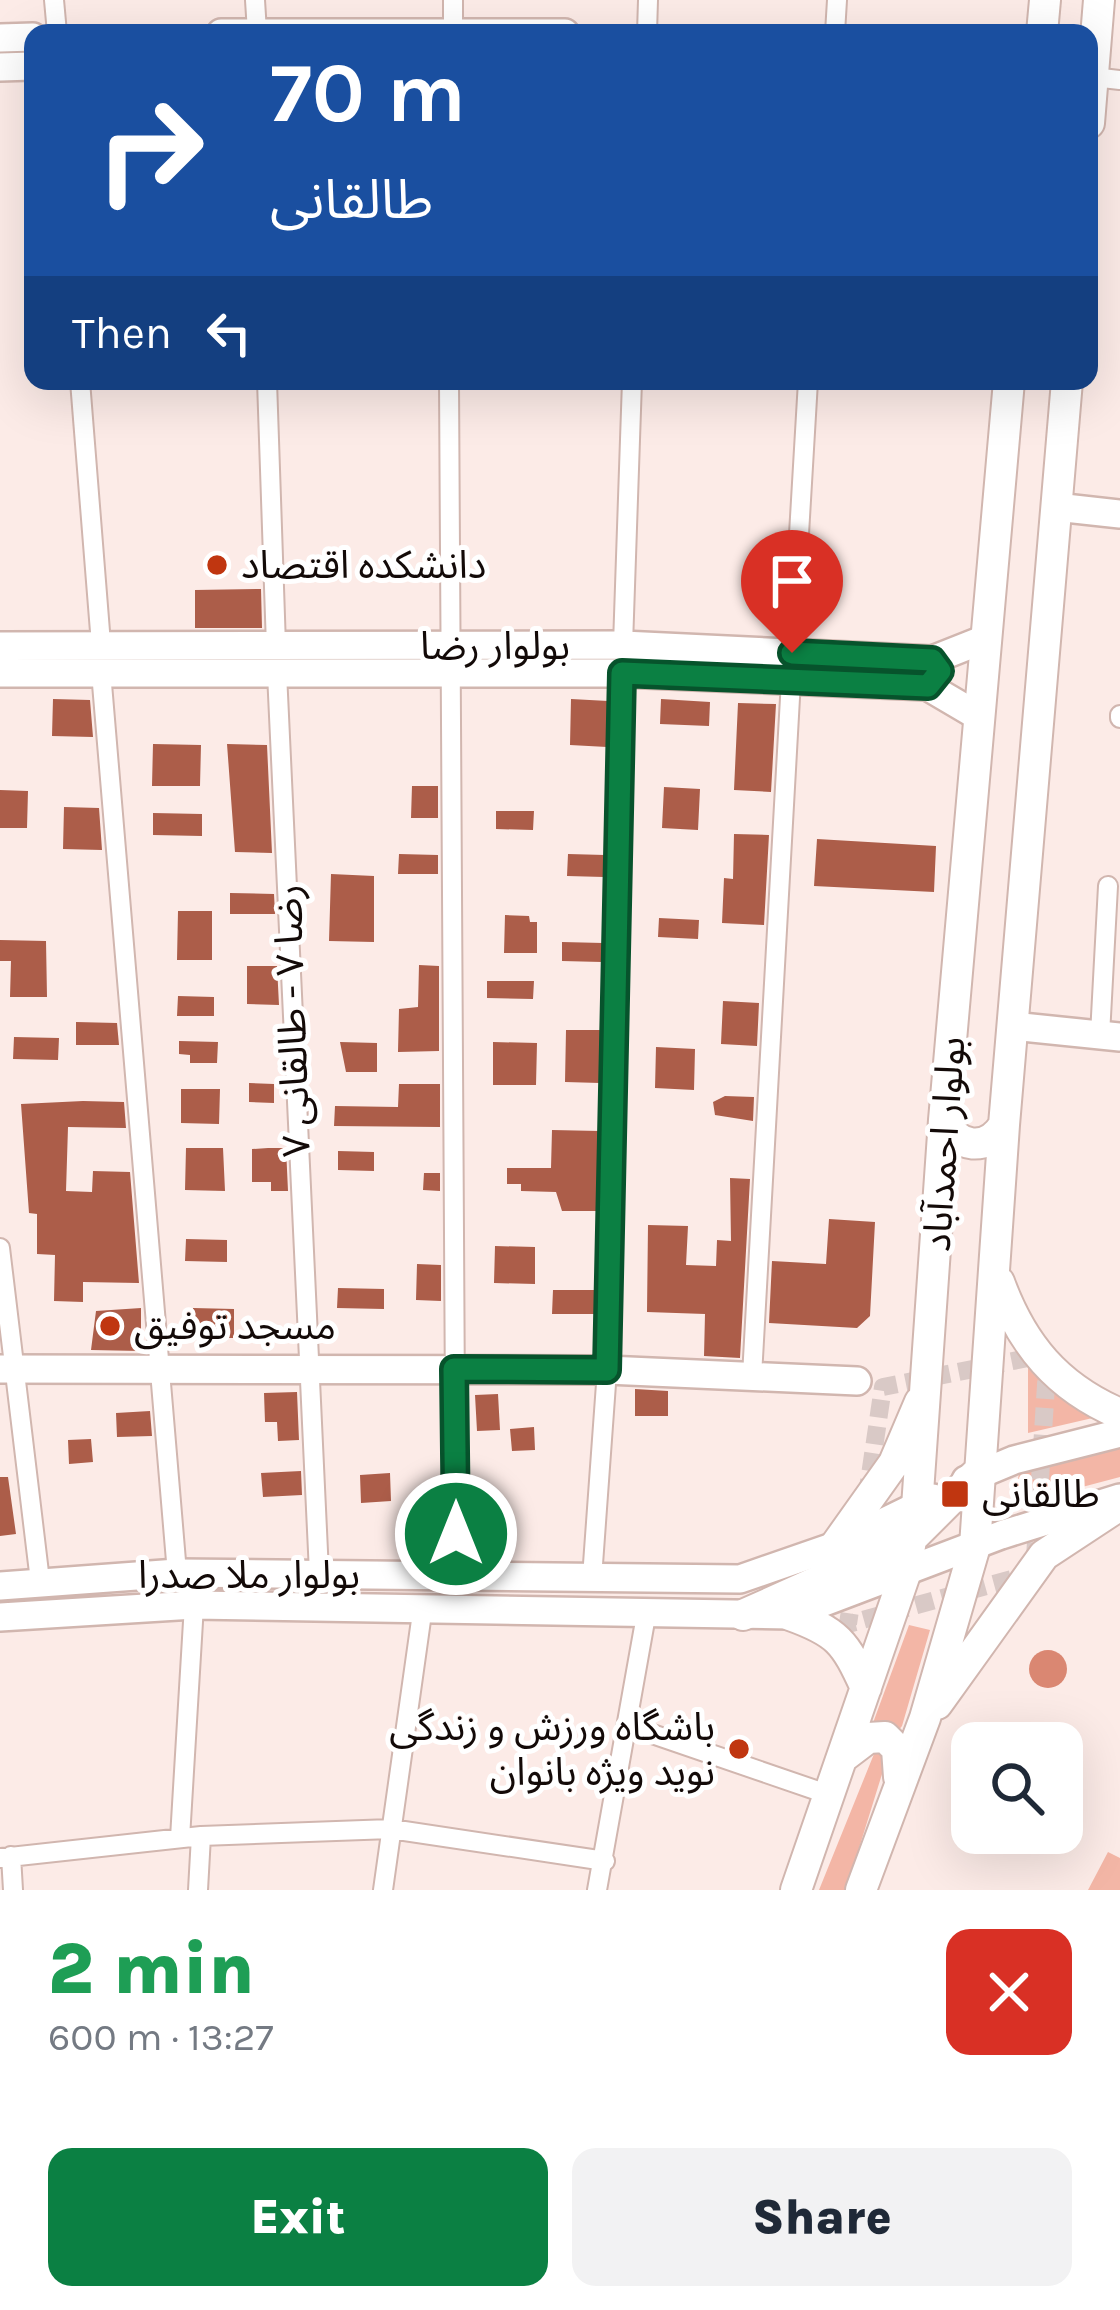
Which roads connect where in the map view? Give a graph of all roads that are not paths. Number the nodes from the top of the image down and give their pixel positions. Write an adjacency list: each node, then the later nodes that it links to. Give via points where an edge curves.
1 (1100, 0): 2 (main road)
2 (1106, 78)
3 (81, 390): 14 (street)
4 (267, 390): 15 (street, رضا ۷ - طالقانی ۷)
5 (448, 390): 17 (street)
6 (632, 390): 16 (street)
7 (807, 390): 18 (street)
8 (1008, 390): 12 (main road, بولوار احمدآباد)
9 (1066, 390): 10 (main road, بولوار احمدآباد)
10 (1056, 507): 11 (street); 23 (main road, بولوار احمدآباد)
11 (1120, 514)
12 (985, 639): 20 (street, بولوار رضا); 21 (main road, بولوار احمدآباد)
13 (0, 646): 14 (street, بولوار رضا)
14 (101, 658): 15 (street, بولوار رضا); 19 (street, بولوار رضا); 29 (street)
15 (276, 659): 17 (street, بولوار رضا); 31 (street, رضا ۷ - طالقانی ۷)
16 (622, 659): 17 (street, بولوار رضا); 18 (street, بولوار رضا); 33 (street)
17 (450, 660): 32 (street)
18 (791, 666): 20 (street, بولوار رضا); 34 (street)
19 (0, 673)
20 (930, 673): 21 (street, بولوار رضا)
21 (978, 716): 25 (main road, بولوار احمدآباد)
22 (1108, 886): 24 (street)
23 (1012, 1026): 24 (street); 26 (main road, بولوار احمدآباد)
24 (1110, 1036)
25 (944, 1120): 26 (main road, via 954,1137 972,1145 992,1140); 35 (main road, بولوار احمدآباد)
26 (1004, 1125): 28 (main road, بولوار احمدآباد)
27 (0, 1248): 30 (street)
28 (998, 1278): 37 (main road, via 1034,1354); 39 (main road, بولوار احمدآباد)
29 (162, 1366): 30 (street); 31 (street); 45 (street)
30 (7, 1368): 51 (street)
31 (307, 1369): 32 (street); 46 (street, رضا ۷ - طالقانی ۷)
32 (454, 1369): 33 (street); 48 (street)
33 (607, 1370): 34 (street); 49 (street)
34 (752, 1376): 36 (street)
35 (929, 1380): 41 (main road, بولوار احمدآباد); 43 (main road, via 894,1463)
36 (857, 1381)
37 (1120, 1414)
38 (1120, 1433): 39 (street, بولوار ملا صدرا)
39 (977, 1473): 41 (street, بولوار ملا صدرا); 42 (main road); 44 (main road, بولوار احمدآباد)
40 (1120, 1502): 44 (street, بولوار ملا صدرا); 60 (main road, via 1044,1555)
41 (917, 1507): 42 (main road, بولوار احمدآباد); 43 (street, بولوار ملا صدرا)
42 (910, 1540): 47 (main road, بولوار احمدآباد); 56 (main road)
43 (836, 1546): 50 (street, بولوار ملا صدرا)
44 (975, 1546): 47 (street, بولوار ملا صدرا); 60 (main road, بولوار احمدآباد)
45 (177, 1573): 46 (street, بولوار ملا صدرا); 51 (street, بولوار ملا صدرا)
46 (319, 1573): 48 (street, بولوار ملا صدرا)
47 (904, 1574): 57 (street, بولوار ملا صدرا); 59 (main road, بولوار احمدآباد)
48 (456, 1576): 49 (street, بولوار ملا صدرا)
49 (592, 1578): 50 (street, بولوار ملا صدرا)
50 (740, 1579): 56 (street, via 751,1592)
51 (40, 1581): 52 (street, بولوار ملا صدرا)
52 (0, 1586)
53 (194, 1605): 54 (street, بولوار ملا صدرا); 58 (street, بولوار ملا صدرا); 67 (street)
54 (423, 1606): 55 (street, بولوار ملا صدرا); 65 (street)
55 (646, 1610): 56 (street, بولوار ملا صدرا); 61 (street)
56 (742, 1615): 57 (street, بولوار ملا صدرا)
57 (790, 1615): 59 (main road, via 830,1629)
58 (0, 1617)
59 (866, 1688): 62 (main road, بولوار احمدآباد)
60 (925, 1718): 63 (main road, بولوار احمدآباد)
61 (629, 1726): 64 (street); 69 (street)
62 (844, 1756): 63 (main road, via 868,1738 885,1737 897,1748); 64 (main road, بولوار احمدآباد)
63 (899, 1777): 75 (main road, بولوار احمدآباد)
64 (830, 1795): 74 (main road, بولوار احمدآباد)
65 (391, 1829): 66 (street); 69 (street); 72 (street)
66 (201, 1836): 67 (street); 71 (street)
67 (180, 1838): 68 (street)
68 (6, 1857): 70 (street)
69 (605, 1861): 73 (street)
70 (13, 1890)
71 (198, 1890)
72 (383, 1890)
73 (597, 1890)
74 (796, 1890)
75 (861, 1890)

